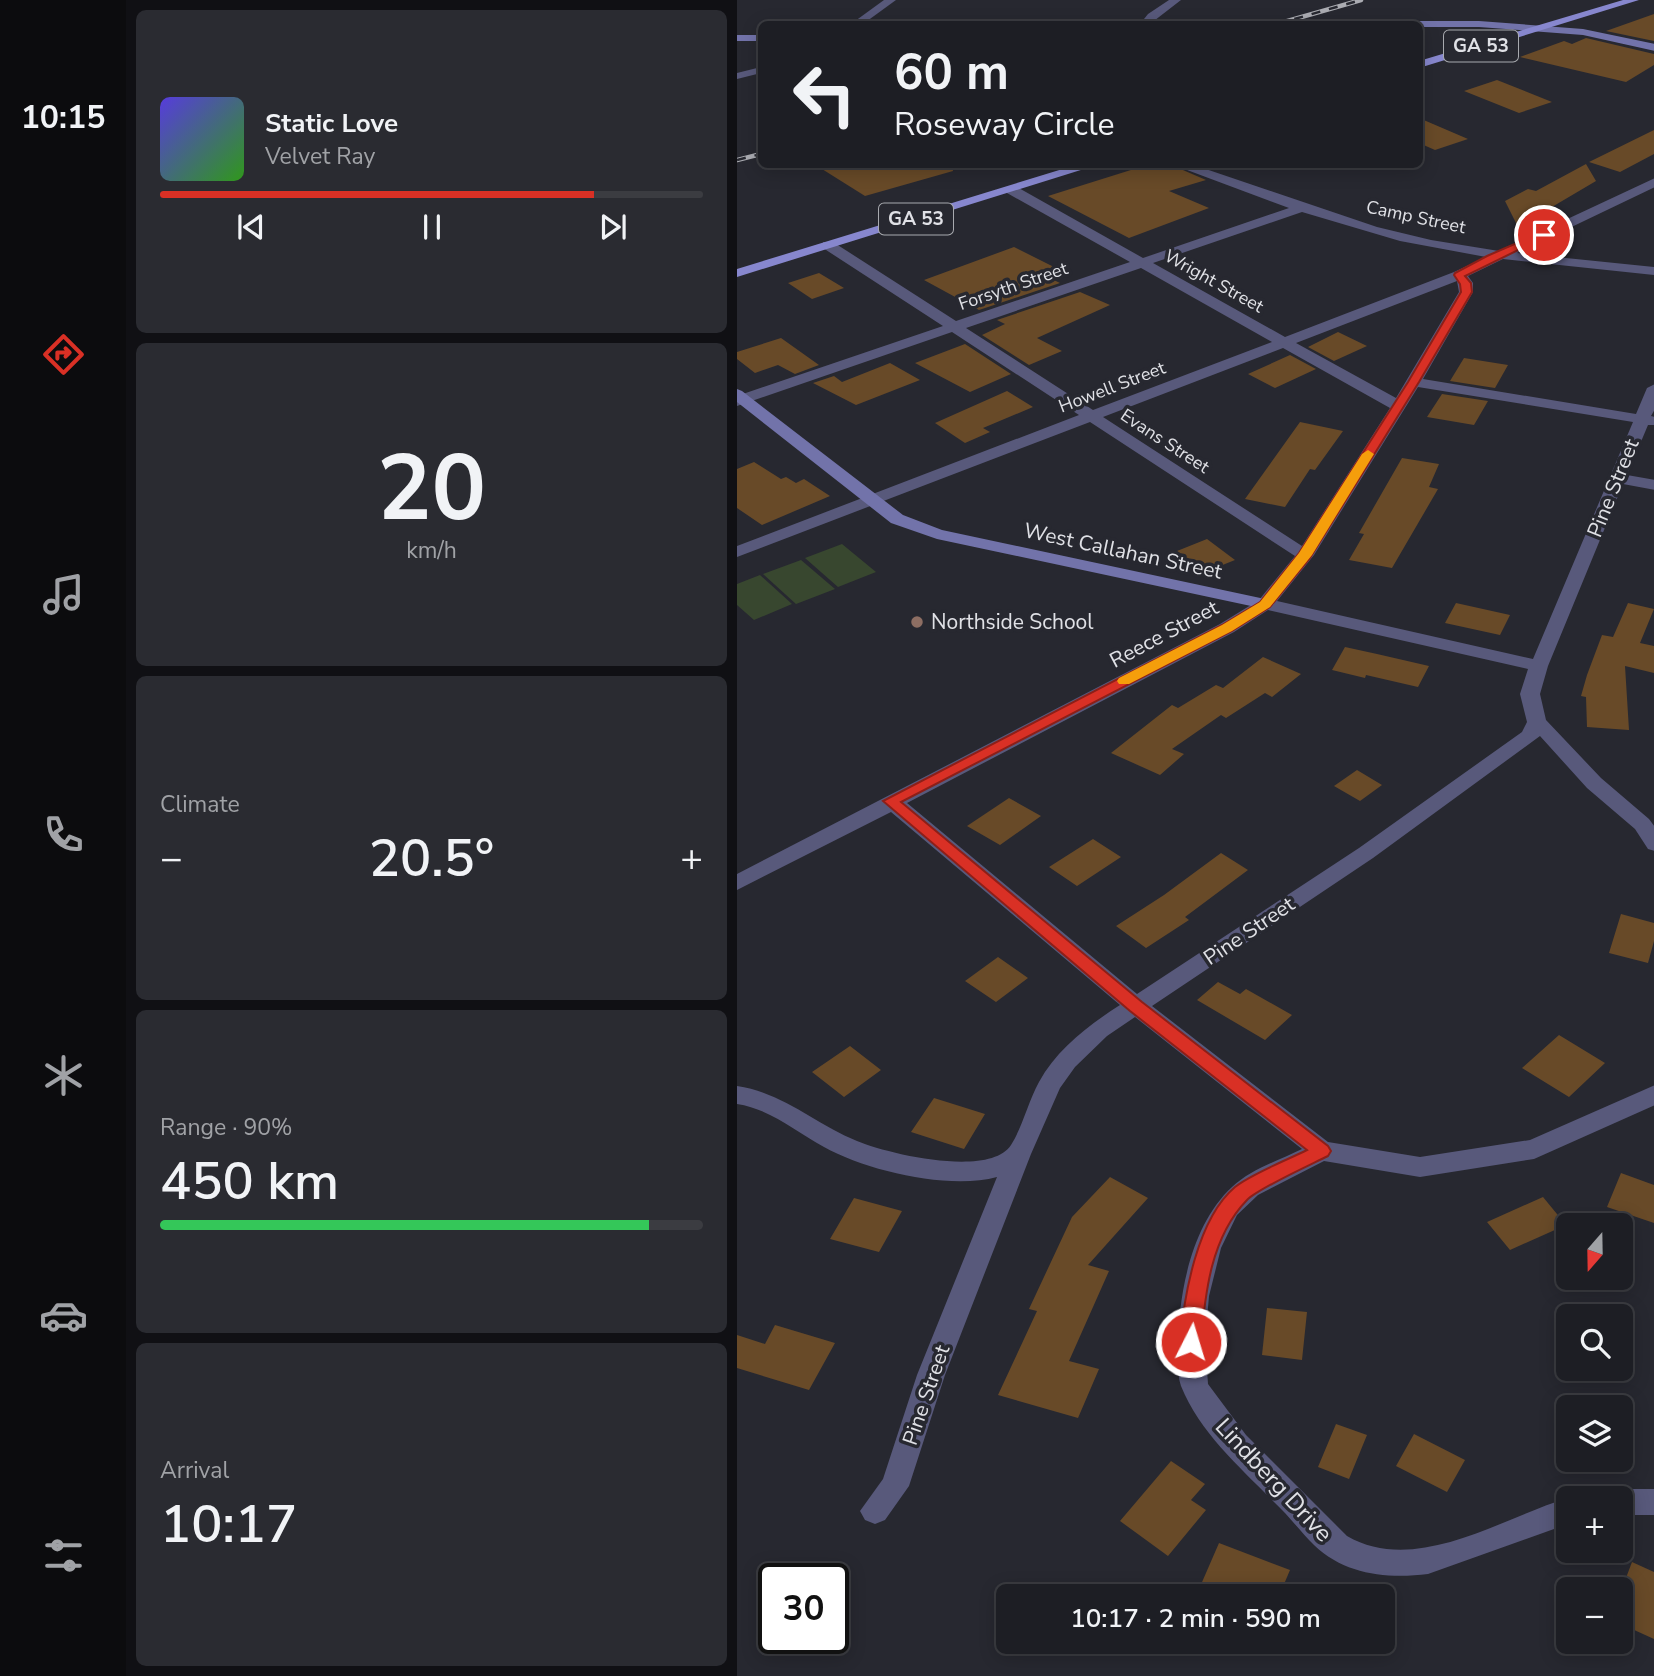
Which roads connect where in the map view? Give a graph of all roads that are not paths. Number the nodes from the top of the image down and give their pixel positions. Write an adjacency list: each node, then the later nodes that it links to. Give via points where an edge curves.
1 (891, 0): 4 (street)
2 (1176, 0): 5 (street)
3 (1634, 0): 7 (main road, GA 53)
4 (860, 21)
5 (1148, 21)
6 (1423, 24): 7 (street)
7 (1543, 28): 10 (street); 11 (main road, GA 53)
8 (737, 38): 9 (street)
9 (758, 38)
10 (1654, 48)
11 (1423, 64)
12 (758, 71): 13 (street)
13 (737, 76)
14 (1081, 168): 17 (main road, GA 53)
15 (1188, 168): 18 (street, Camp Street)
16 (1654, 182): 20 (street, Howell Street)
17 (1012, 190): 19 (main road, GA 53); 21 (street, Wright Street)
18 (1302, 208): 20 (street, Camp Street, via 1402,237); 21 (street, Forsyth Street)
19 (828, 245): 23 (main road, GA 53); 25 (street, Evans Street)
20 (1499, 254): 22 (street, Camp Street); 24 (street, Howell Street)
21 (1141, 262): 25 (street, Forsyth Street); 26 (street, Wright Street)
22 (1654, 271)
23 (737, 273)
24 (1459, 275): 26 (street, Howell Street); 27 (street, Reece Street, via 1466,292)
25 (952, 328): 29 (street, Forsyth Street); 31 (street, Evans Street)
26 (1283, 342): 30 (street, Wright Street); 31 (street, Howell Street)
27 (1414, 382): 30 (street, Reece Street); 32 (street)
28 (1654, 388): 32 (street, Pine Street)
29 (739, 398): 35 (street, West Callahan Street)
30 (1398, 406): 37 (street, Reece Street)
31 (1090, 416): 35 (street, Howell Street); 37 (street, Evans Street)
32 (1648, 420): 33 (street, Pine Street)
33 (1618, 478): 34 (street); 39 (street, Pine Street)
34 (1654, 485)
35 (873, 500): 36 (street, Howell Street); 38 (street, West Callahan Street, via 897,519 937,534)
36 (737, 552)
37 (1305, 555): 38 (street, Reece Street)
38 (1265, 604): 39 (street, West Callahan Street); 41 (street, Reece Street, via 1227,628)
39 (1539, 666): 40 (street, Pine Street, via 1530,694)
40 (1537, 722): 42 (street, via 1594,783 1642,824); 44 (street, Pine Street, via 1530,736 1514,749)
41 (891, 801): 43 (street, Reece Street); 44 (street)
42 (1654, 844)
43 (737, 883)
44 (1136, 1006): 47 (street); 48 (street, Pine Street, via 1099,1030 1067,1061 1050,1084)
45 (1654, 1094): 47 (street, via 1534,1149 1420,1167)
46 (737, 1095): 48 (street, via 772,1106 849,1149 914,1166 976,1173 995,1169)
47 (1322, 1151): 52 (street, Lindberg Drive, via 1242,1193 1220,1222 1205,1258 1195,1295 1191,1342 1194,1385 1214,1419 1319,1533 1345,1552 1381,1562 1420,1564)
48 (1019, 1154): 51 (street, Pine Street, via 931,1375 895,1486)
49 (1633, 1502): 50 (street)
50 (1654, 1502)
51 (875, 1511)
52 (1556, 1515)

